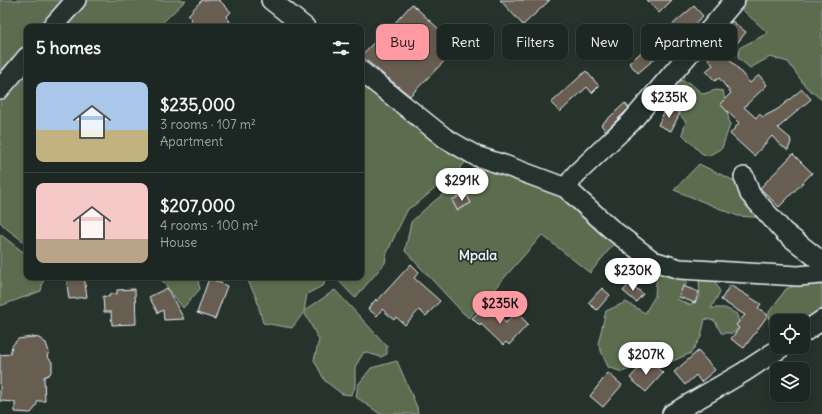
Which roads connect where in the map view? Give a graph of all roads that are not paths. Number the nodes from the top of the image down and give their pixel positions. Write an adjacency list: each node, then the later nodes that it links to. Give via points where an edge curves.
1 (76, 0): 4 (street)
2 (271, 0): 5 (street)
3 (735, 0): 10 (street, via 631,122 576,174)
4 (55, 24)
5 (301, 24)
6 (24, 61): 8 (street)
7 (364, 74): 10 (street, via 445,138 476,156)
8 (0, 89)
9 (744, 177): 11 (street, via 750,194 784,232)
10 (566, 188): 12 (street, via 610,228 654,261 680,269 798,276)
11 (822, 262)
12 (822, 274)
13 (822, 320): 14 (street)
14 (810, 328)
15 (771, 354): 16 (street)
16 (672, 414)

